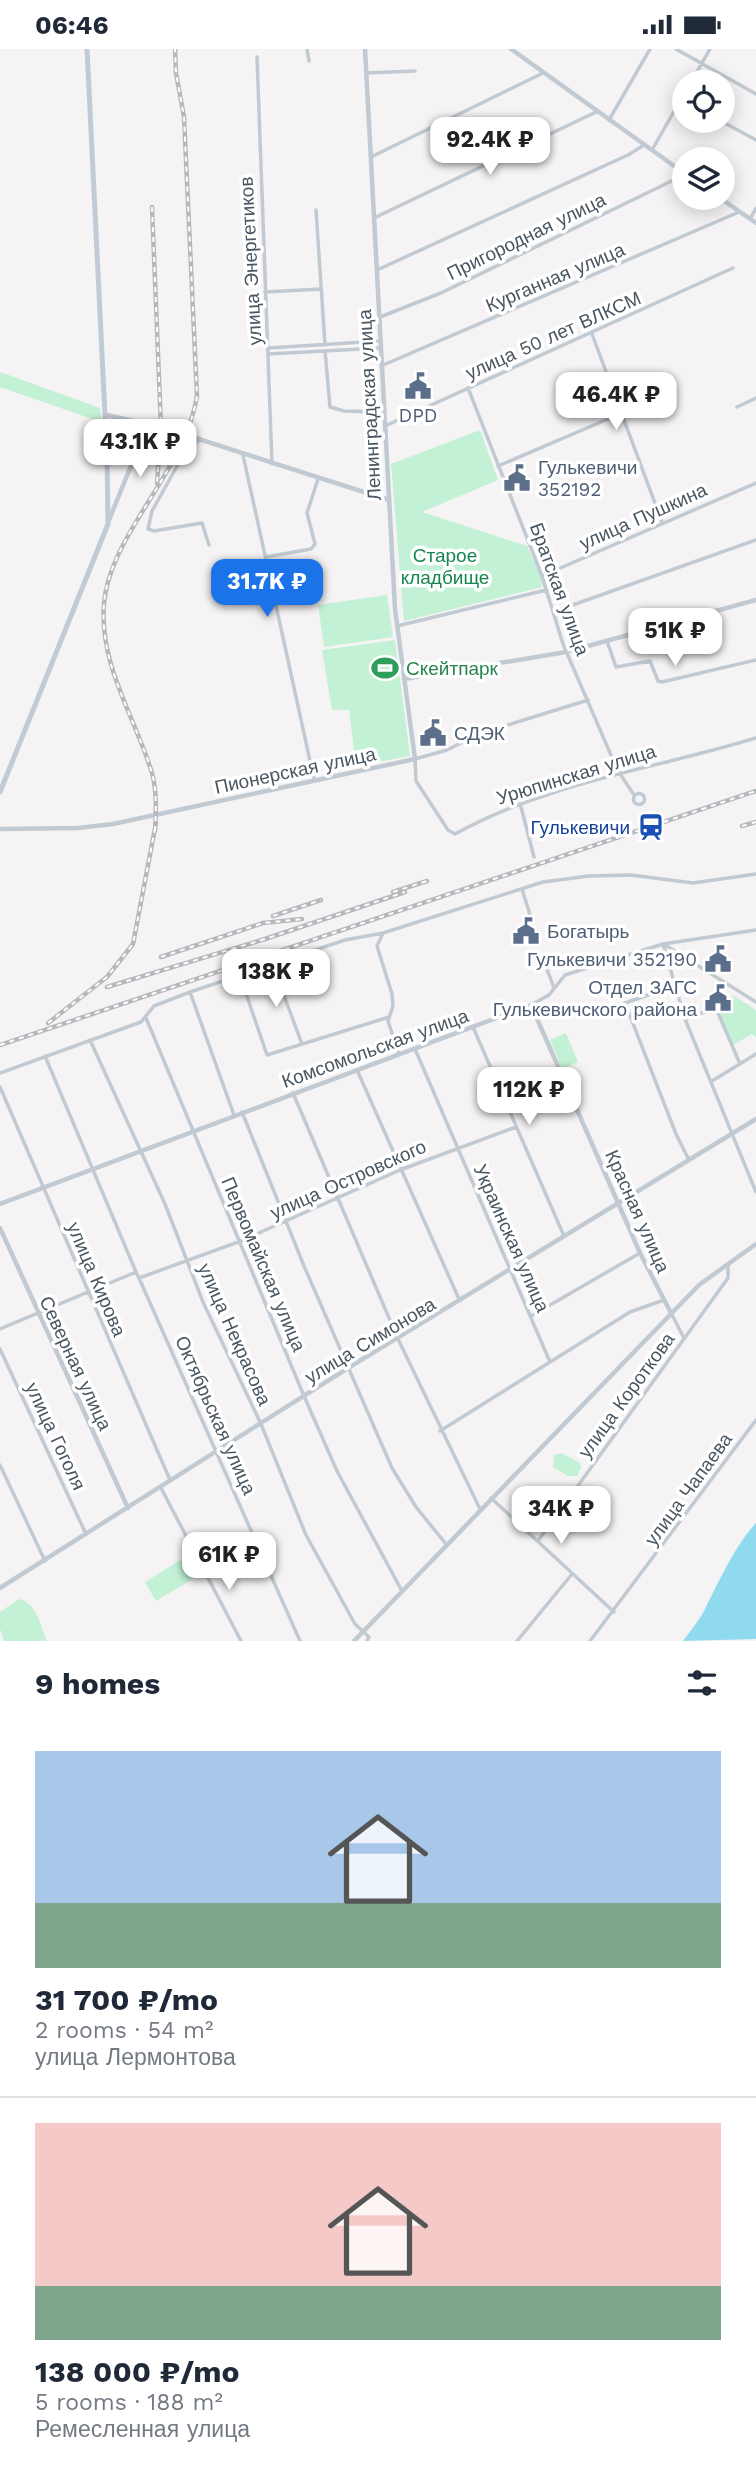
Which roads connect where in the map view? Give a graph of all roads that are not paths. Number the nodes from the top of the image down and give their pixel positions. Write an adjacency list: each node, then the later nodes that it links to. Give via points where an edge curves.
1 (87, 49): 51 (main road)
2 (307, 49): 9 (street)
3 (365, 49): 13 (street, Ленинградская улица)
4 (511, 49): 14 (street)
5 (650, 49): 18 (street)
6 (676, 49): 10 (street)
7 (710, 49): 10 (street)
8 (257, 57): 36 (street, улица Энергетиков)
9 (309, 61)
10 (703, 64): 11 (street); 15 (street)
11 (699, 70)
12 (415, 71): 13 (street)
13 (366, 73): 23 (street, Ленинградская улица)
14 (543, 73): 16 (street); 23 (street)
15 (756, 94)
16 (596, 112): 18 (street); 30 (street)
17 (672, 116): 22 (street)
18 (609, 120): 21 (street)
19 (735, 129): 20 (street)
20 (756, 140)
21 (644, 145): 22 (street); 34 (street)
22 (652, 150): 24 (street)
23 (369, 158): 30 (street, Ленинградская улица)
24 (672, 165)
25 (672, 180): 37 (street, Пригородная улица, via 441,293)
26 (735, 208): 29 (street)
27 (756, 208): 31 (street)
28 (316, 210): 35 (street)
29 (740, 212): 31 (street); 45 (street, Курганная улица)
30 (373, 219): 34 (street, Ленинградская улица)
31 (750, 219): 32 (street)
32 (756, 223)
33 (733, 268): 38 (street, улица 50 лет ВЛКСМ)
34 (376, 271): 37 (street, Ленинградская улица)
35 (321, 289): 36 (street); 40 (street)
36 (265, 292): 41 (street, улица Энергетиков)
37 (378, 317): 39 (street, Ленинградская улица)
38 (592, 334): 46 (street, улица 50 лет ВЛКСМ); 50 (street)
39 (380, 341): 40 (street); 42 (street, Ленинградская улица)
40 (325, 345): 41 (street)
41 (268, 348): 44 (street, улица Энергетиков)
42 (380, 348): 43 (street); 45 (street, Ленинградская улица)
43 (325, 351): 44 (street); 49 (street, via 330,407)
44 (268, 354): 56 (street, улица Энергетиков)
45 (381, 366): 49 (street, Ленинградская улица)
46 (468, 389): 53 (street, улица 50 лет ВЛКСМ); 57 (street, Братская улица)
47 (756, 398): 48 (street)
48 (737, 407)
49 (384, 412): 53 (street, Ленинградская улица)
50 (622, 412): 57 (street); 61 (street)
51 (106, 415): 52 (street); 62 (main road)
52 (148, 423): 54 (street); 62 (street)
53 (385, 426): 60 (street, Ленинградская улица)
54 (200, 440): 55 (street); 64 (street, via 181,459 152,511 148,529 202,523)
55 (243, 455): 56 (street); 65 (street)
56 (272, 464): 58 (street)
57 (498, 466): 66 (street, Братская улица)
58 (318, 478): 60 (street); 65 (street, via 307,513 312,549)
59 (756, 482): 61 (street, улица Пушкина)
60 (389, 500): 70 (street, Ленинградская улица)
61 (662, 522): 66 (street, улица Пушкина)
62 (108, 524): 80 (main road)
63 (756, 540): 69 (street)
64 (209, 545)
65 (267, 557): 79 (street)
66 (542, 576): 67 (street, Братская улица)
67 (546, 590): 69 (street, Братская улица); 70 (street)
68 (756, 600): 71 (street)
69 (553, 612): 72 (street, Братская улица)
70 (397, 625): 74 (street, Ленинградская улица)
71 (607, 641): 72 (street); 73 (street, via 616,667 650,661 662,682)
72 (566, 652): 74 (street); 75 (street, Братская улица)
73 (756, 660)
74 (404, 679): 77 (street, Ленинградская улица)
75 (588, 699): 77 (street, Пионерская улица); 78 (street, Братская улица)
76 (756, 738): 78 (street, Урюпинская улица)
77 (415, 759): 79 (street, Пионерская улица); 82 (street, Урюпинская улица, via 416,781 453,834)
78 (619, 773): 81 (street, Братская улица); 82 (street, Урюпинская улица)
79 (314, 779): 83 (street, Пионерская улица, via 113,824)
80 (0, 792)
81 (634, 795)
82 (520, 803): 84 (street)
83 (0, 829)
84 (534, 856)
85 (756, 874): 86 (street, via 693,883 642,876 589,876)
86 (522, 889): 87 (street); 89 (street)
87 (531, 918)
88 (756, 930): 90 (street, Комсомольская улица)
89 (383, 933): 92 (street, via 345,940); 99 (street, via 380,959 392,995)
90 (663, 944): 94 (street); 95 (street, Комсомольская улица, via 565,975); 97 (street)
91 (544, 961): 95 (street)
92 (273, 966): 93 (street); 104 (street)
93 (240, 976): 96 (street); 104 (street, via 267,1055)
94 (674, 986): 101 (street); 125 (street, via 625,1003)
95 (555, 990): 98 (street, Комсомольская улица)
96 (190, 992): 100 (street, via 154,1006); 118 (street)
97 (756, 1002)
98 (531, 1005): 102 (street, Комсомольская улица); 112 (street, Красная улица)
99 (389, 1017): 104 (street); 106 (street)
100 (146, 1018): 103 (street); 121 (street, Первомайская улица)
101 (685, 1019): 109 (street, via 716,1008); 113 (street)
102 (473, 1027): 105 (street, Комсомольская улица); 116 (street)
103 (90, 1039): 108 (street); 124 (street, улица Некрасова)
104 (302, 1044)
105 (415, 1049): 106 (street, Комсомольская улица); 123 (street, Украинская улица)
106 (399, 1054): 110 (street, Комсомольская улица)
107 (756, 1054): 109 (street)
108 (45, 1056): 111 (street); 126 (street)
109 (740, 1064): 113 (street)
110 (357, 1070): 115 (street, Комсомольская улица); 127 (street)
111 (0, 1073)
112 (563, 1075): 116 (street); 132 (street, Красная улица)
113 (712, 1081): 122 (street)
114 (0, 1087): 128 (street, улица Кирова)
115 (293, 1093): 117 (street, Комсомольская улица); 130 (street)
116 (507, 1105): 120 (street)
117 (242, 1112): 118 (street, Комсомольская улица); 133 (street)
118 (234, 1115): 121 (street, Комсомольская улица)
119 (756, 1119): 122 (street, улица Симонова)
120 (516, 1127): 123 (street, улица Островского); 135 (street)
121 (193, 1132): 124 (street, Комсомольская улица); 136 (street, Первомайская улица)
122 (732, 1134): 125 (street, улица Симонова); 129 (street)
123 (457, 1147): 127 (street, улица Островского); 141 (street, Украинская улица)
124 (141, 1151): 126 (street, Комсомольская улица); 139 (street, улица Некрасова)
125 (689, 1160): 132 (street, улица Симонова)
126 (92, 1169): 128 (street, Комсомольская улица); 142 (street)
127 (400, 1170): 130 (street, улица Островского); 146 (street)
128 (42, 1188): 131 (street, Комсомольская улица); 144 (street, улица Кирова)
129 (756, 1192)
130 (338, 1197): 133 (street, улица Островского); 152 (street)
131 (0, 1204)
132 (618, 1204): 135 (street, улица Симонова); 138 (street, Красная улица)
133 (287, 1222): 136 (street, улица Островского); 155 (street)
134 (0, 1228): 147 (street, Северная улица)
135 (564, 1236): 141 (street, улица Симонова)
136 (241, 1241): 139 (street, улица Островского); 156 (street, Первомайская улица)
137 (756, 1244): 140 (street, улица Короткова)
138 (640, 1253): 145 (street, Красная улица); 149 (street)
139 (186, 1260): 143 (street, улица Островского); 158 (street, улица Некрасова)
140 (727, 1262): 148 (street, улица Короткова); 151 (street, улица Короткова, via 728,1278)
141 (509, 1269): 146 (street, улица Симонова); 149 (street, Украинская улица)
142 (136, 1272): 143 (street); 144 (street)
143 (139, 1278): 160 (street, Октябрьская улица)
144 (87, 1291): 147 (street); 162 (street, улица Кирова)
145 (664, 1300): 148 (street, Красная улица); 154 (street, улица Короткова, via 630,1312)
146 (460, 1301): 152 (street, улица Симонова)
147 (37, 1312): 150 (street); 165 (street, Северная улица)
148 (671, 1313): 151 (street); 164 (street, улица Короткова)
149 (531, 1316): 154 (street, Украинская улица)
150 (0, 1329)
151 (684, 1338): 168 (street, улица Короткова)
152 (398, 1339): 155 (street, улица Симонова); 159 (street)
153 (0, 1349): 167 (street, улица Гоголя)
154 (550, 1362): 159 (street, улица Короткова)
155 (348, 1368): 156 (street, улица Симонова); 169 (street, via 392,1468 415,1507)
156 (304, 1396): 158 (street, улица Симонова); 173 (street, Первомайская улица)
157 (756, 1420): 174 (street, улица Чапаева)
158 (261, 1424): 160 (street, улица Симонова); 175 (street, улица Некрасова, via 311,1544)
159 (440, 1431): 166 (street)
160 (216, 1451): 162 (street, улица Симонова); 177 (street, Октябрьская улица)
161 (0, 1465): 170 (street)
162 (171, 1481): 163 (street, улица Симонова)
163 (160, 1488): 165 (street, улица Симонова); 176 (street)
164 (491, 1498): 166 (street); 168 (street)
165 (128, 1508): 167 (street, улица Симонова)
166 (480, 1509): 169 (street)
167 (86, 1535): 170 (street, улица Симонова)
168 (538, 1541): 171 (street)
169 (446, 1544): 173 (street)
170 (45, 1561): 172 (street, улица Симонова)
171 (572, 1574): 174 (street); 180 (street)
172 (0, 1588)
173 (403, 1593): 175 (street)
174 (614, 1612): 181 (street, улица Чапаева)
175 (364, 1634): 178 (street); 179 (street, улица Некрасова)
176 (241, 1641)
177 (300, 1641)
178 (354, 1641)
179 (367, 1641)
180 (517, 1641)
181 (590, 1641)

